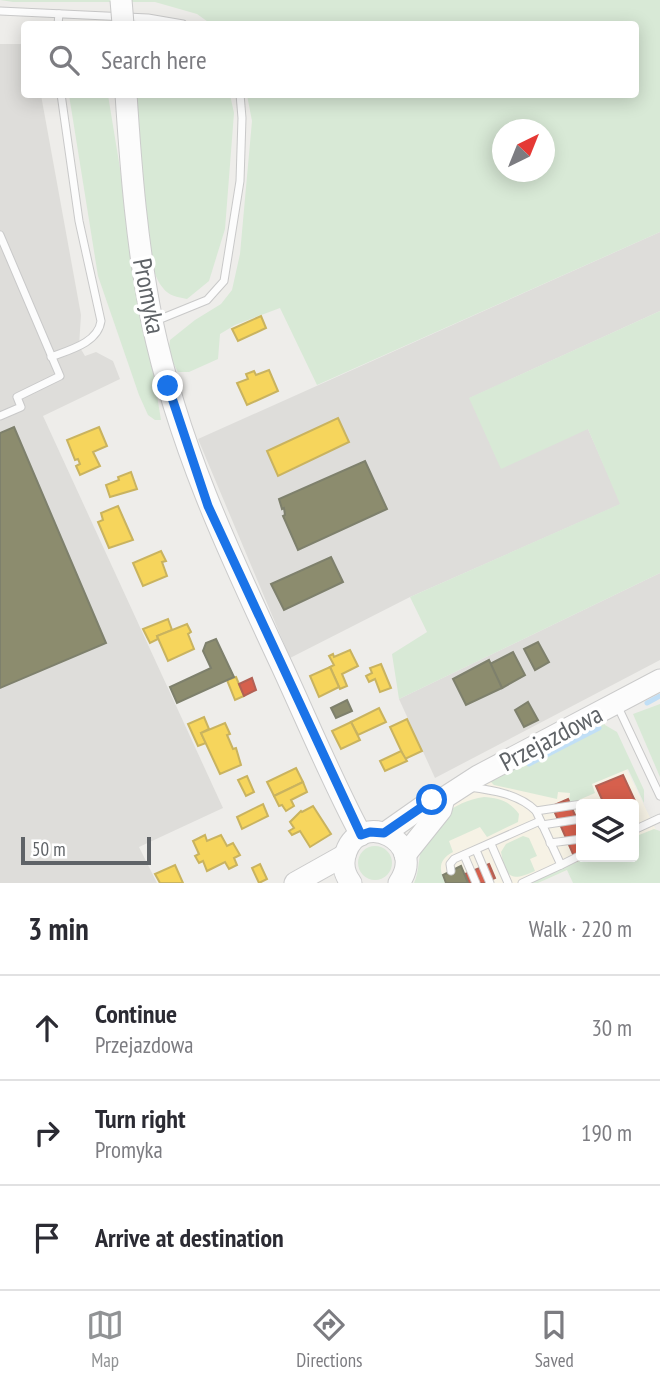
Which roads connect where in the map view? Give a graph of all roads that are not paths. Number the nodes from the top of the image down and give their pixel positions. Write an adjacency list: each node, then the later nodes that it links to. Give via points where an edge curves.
1 (121, 0): 5 (street, bridge)
2 (0, 11): 3 (lane)
3 (59, 14): 4 (lane); 6 (lane)
4 (58, 21)
5 (123, 21)
6 (166, 21)
7 (62, 98): 12 (lane, via 79,221 101,321 98,332 79,346)
8 (127, 98): 11 (street, Promyka, via 140,251)
9 (240, 98): 11 (lane, via 240,181 225,281 207,300)
10 (0, 235): 12 (lane)
11 (152, 322): 26 (street, Promyka, via 208,506)
12 (51, 357): 13 (lane, via 60,376 17,397 21,407)
13 (0, 416)
14 (660, 680): 15 (street, Przejazdowa)
15 (616, 703): 16 (street, Przejazdowa); 17 (lane)
16 (461, 786): 18 (street, Przejazdowa); 20 (lane, via 508,796)
17 (660, 796)
18 (443, 798): 25 (street, Przejazdowa, via 432,800); 32 (street, Przejazdowa, via 441,810)
19 (576, 805): 20 (lane)
20 (536, 811): 23 (lane)
21 (660, 818): 24 (lane)
22 (576, 820): 23 (lane)
23 (541, 823): 28 (lane); 29 (lane)
24 (639, 828)
25 (384, 833): 26 (street); 32 (street, via 400,844)
26 (361, 835): 31 (street)
27 (576, 840): 28 (lane)
28 (550, 843): 35 (lane)
29 (491, 844): 30 (lane); 42 (lane)
30 (476, 850): 33 (lane); 41 (lane)
31 (345, 855): 37 (street); 38 (street)
32 (405, 855): 39 (street)
33 (464, 855): 36 (lane, via 451,862); 40 (lane)
34 (576, 858): 35 (lane)
35 (561, 865): 43 (lane)
36 (452, 871)
37 (295, 883)
38 (351, 883)
39 (399, 883)
40 (476, 883)
41 (491, 883)
42 (508, 883)
43 (522, 883)

